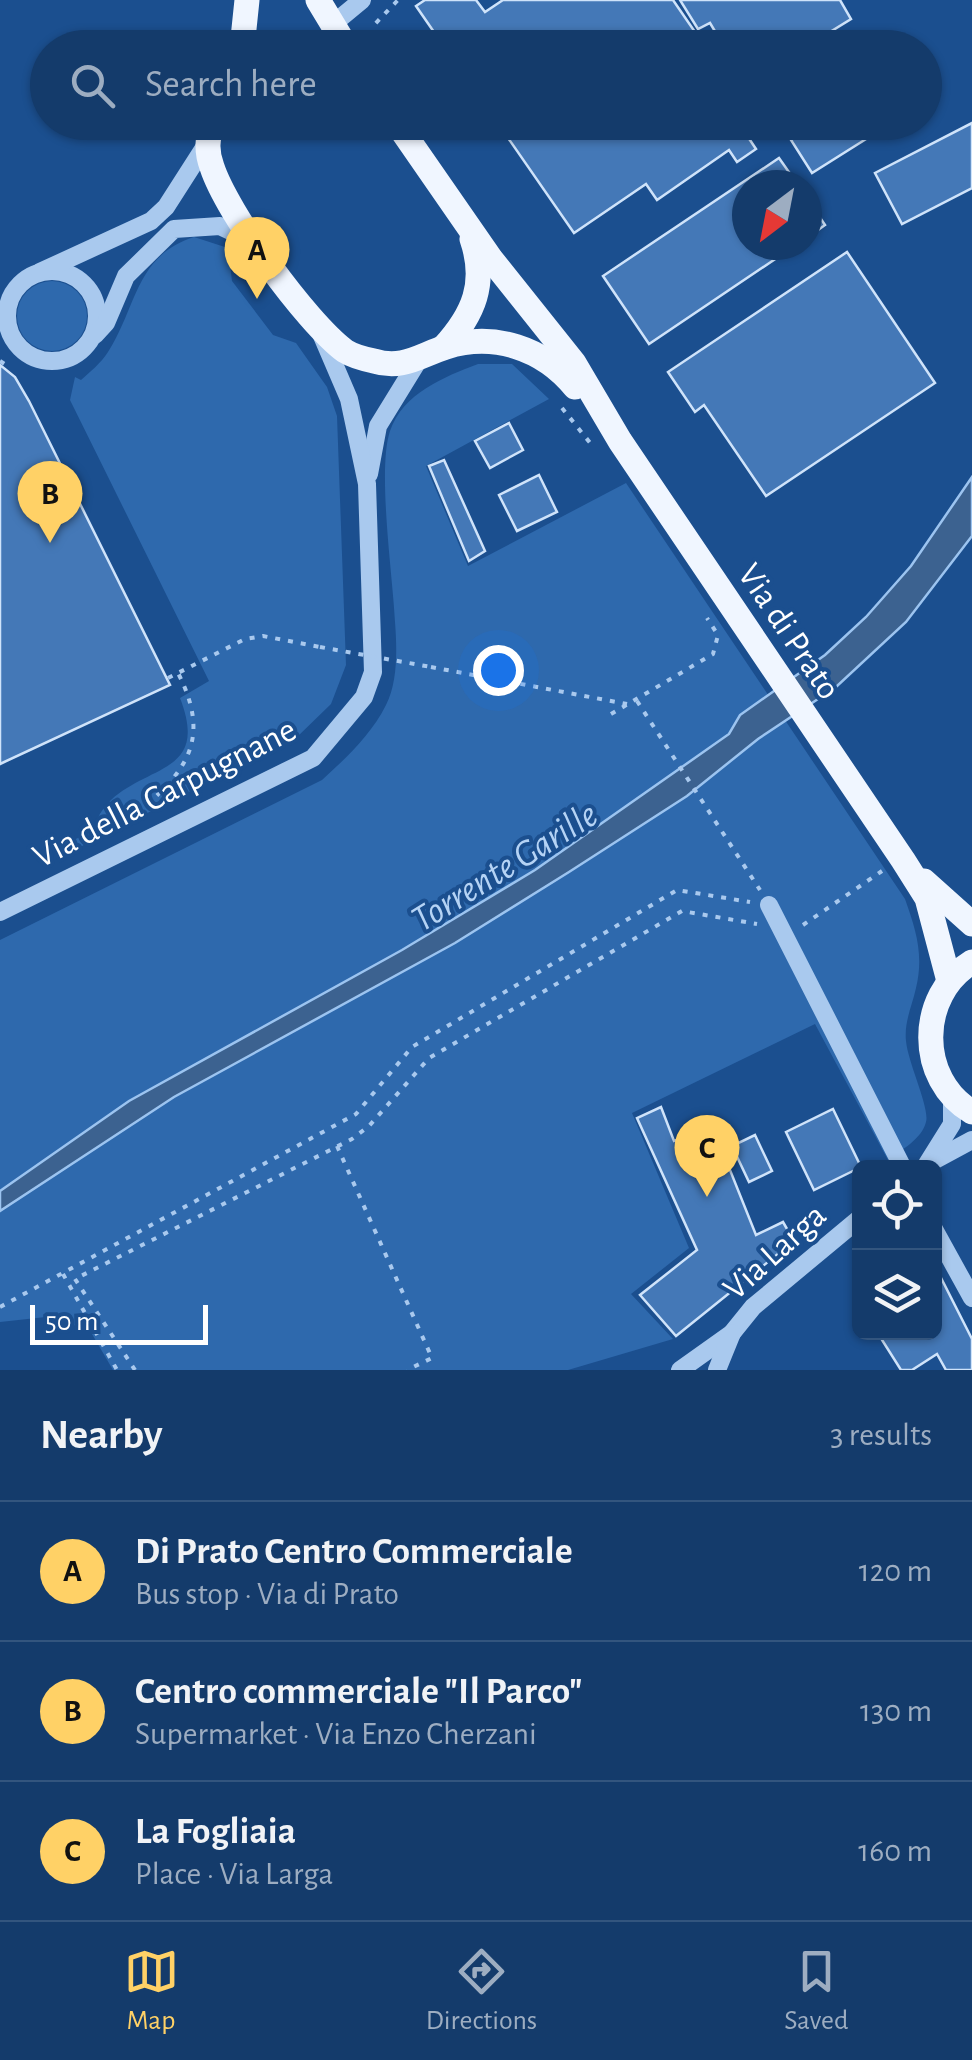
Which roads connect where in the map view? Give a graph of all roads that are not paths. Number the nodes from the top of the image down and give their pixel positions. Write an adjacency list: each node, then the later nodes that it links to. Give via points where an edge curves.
1 (246, 0): 5 (main road)
2 (318, 0): 4 (main road)
3 (362, 0): 4 (street)
4 (332, 24): 6 (main road)
5 (244, 30)
6 (336, 30)
7 (206, 140): 12 (street, via 151,221)
8 (211, 140): 11 (main road, Via di Prato, via 220,187)
9 (408, 140): 10 (main road, Via di Prato)
10 (467, 226): 15 (main road, Via di Prato, via 480,275 475,303); 17 (main road, Via di Prato, via 574,363)
11 (256, 243): 13 (main road, Via di Prato); 14 (street, via 220,226 174,229 126,276)
12 (38, 273): 14 (street, via 59,272 87,288 97,318); 14 (street, via 9,300 12,339 45,362 72,357)
13 (318, 326): 16 (main road, Via di Prato, via 349,353 380,364); 18 (street, Via della Carpugnane, via 350,399)
14 (91, 339)
15 (444, 347): 16 (main road, Via di Prato); 17 (main road, Via di Prato, via 486,340 551,362)
16 (418, 361): 18 (street, Via della Carpugnane, via 378,426)
17 (611, 448): 19 (main road, Via di Prato, via 737,616)
18 (367, 484): 21 (street, Via della Carpugnane, via 373,672 350,716 313,758)
19 (897, 862): 22 (main road, Via di Prato); 24 (main road, Via di Prato, via 927,898)
20 (769, 905): 27 (street)
21 (0, 912)
22 (972, 924)
23 (972, 962): 24 (main road)
24 (948, 981): 25 (main road, via 930,1046 942,1084)
25 (962, 1104): 28 (street)
26 (972, 1140): 29 (street)
27 (900, 1160)
28 (929, 1160)
29 (936, 1160)
30 (852, 1225): 33 (street, Via Larga, via 753,1307)
31 (942, 1244): 32 (street)
32 (972, 1298)
33 (732, 1333): 34 (street, Via Larga); 35 (street, Via Larga)
34 (680, 1370)
35 (717, 1370)

